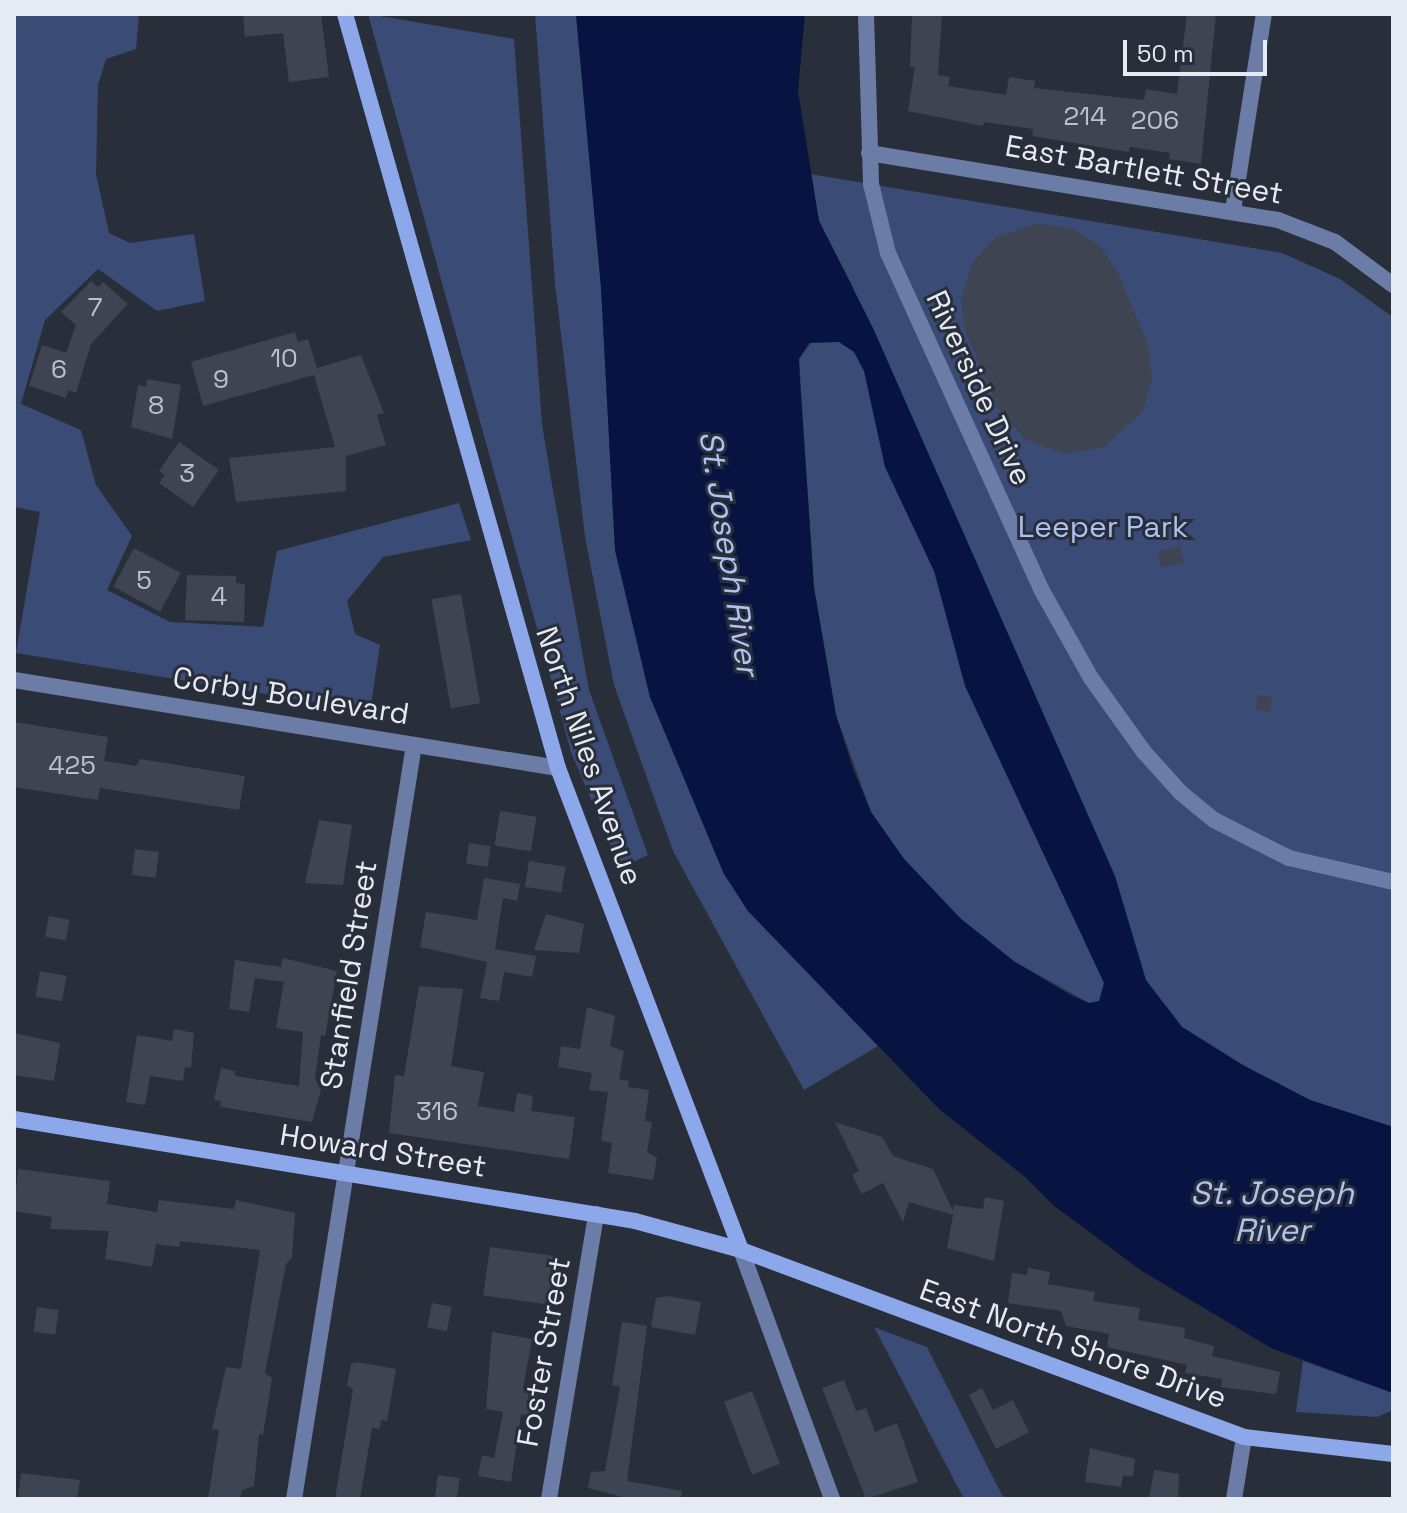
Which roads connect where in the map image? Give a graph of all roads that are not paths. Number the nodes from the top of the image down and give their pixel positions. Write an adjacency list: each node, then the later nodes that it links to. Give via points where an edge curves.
1 (345, 14): 9 (street, North Niles Avenue)
2 (866, 14): 4 (street, Riverside Drive)
3 (1264, 14): 5 (street)
4 (869, 153): 5 (street, East Bartlett Street); 10 (street, Riverside Drive, via 878,222 904,294 952,386 1041,589 1118,721 1181,793 1251,842 1289,858)
5 (1233, 211): 6 (street, East Bartlett Street, via 1318,234)
6 (1393, 285)
7 (14, 680): 8 (street, Corby Boulevard)
8 (414, 745): 9 (street, Corby Boulevard); 12 (street, Stanfield Street)
9 (558, 768): 14 (street, North Niles Avenue)
10 (1393, 882)
11 (14, 1119): 12 (street, Howard Street)
12 (346, 1174): 13 (street, Howard Street); 17 (street, Stanfield Street)
13 (596, 1214): 14 (street, Howard Street); 18 (street, Foster Street)
14 (741, 1250): 15 (street, East North Shore Drive); 19 (street, North Niles Avenue)
15 (1244, 1437): 16 (street, East North Shore Drive); 20 (street)
16 (1393, 1454)
17 (294, 1499)
18 (549, 1499)
19 (832, 1499)
20 (1234, 1499)

